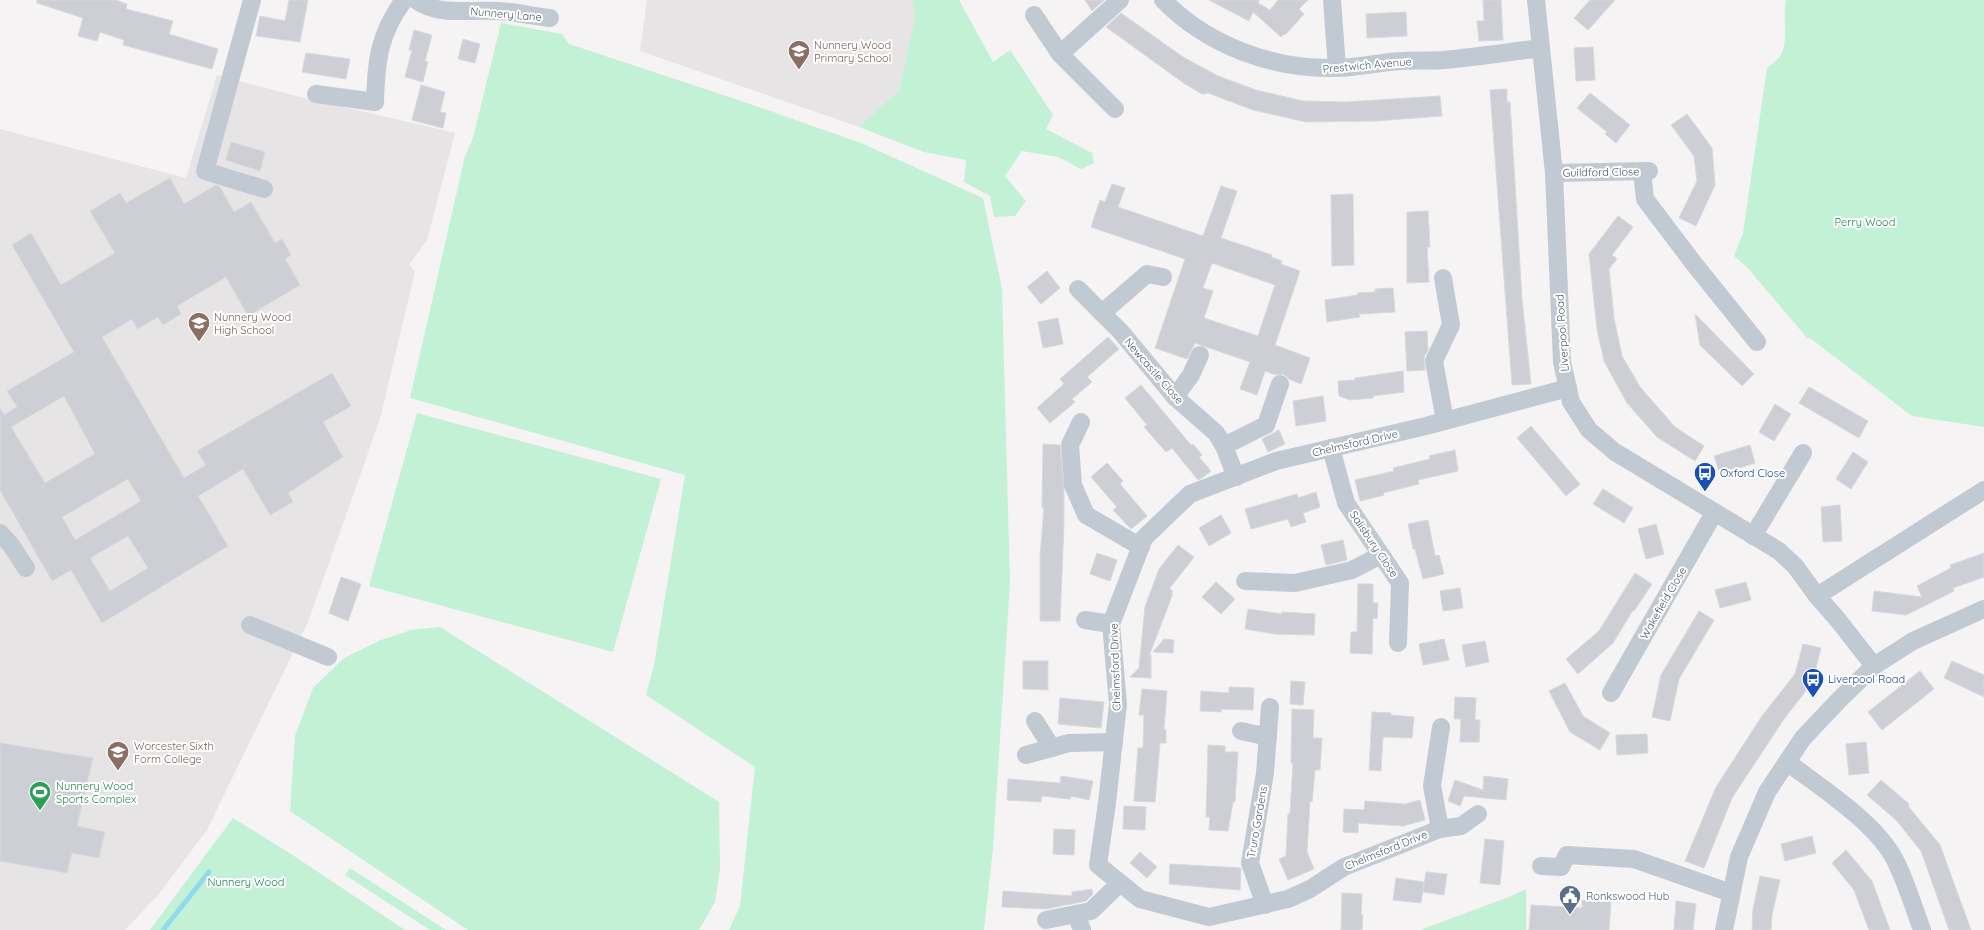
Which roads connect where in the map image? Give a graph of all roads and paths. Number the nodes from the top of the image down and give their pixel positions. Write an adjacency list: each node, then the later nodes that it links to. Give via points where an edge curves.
1 (252, 0): 16 (street, via 205,171)
2 (404, 0): 13 (street, via 385,32 376,74 375,102)
3 (416, 0): 9 (street, Nunnery Lane, via 446,10 498,11)
4 (1120, 0): 11 (street)
5 (1163, 0): 12 (street, Prestwich Avenue, via 1193,25 1223,44 1249,55 1310,68)
6 (1332, 0): 12 (street)
7 (1536, 0): 10 (street, Liverpool Road)
8 (1034, 15): 11 (street)
9 (550, 18)
10 (1541, 48): 12 (street, Prestwich Avenue, via 1443,60 1402,61); 15 (street, Liverpool Road)
11 (1060, 54): 14 (street)
12 (1337, 68)
13 (316, 94)
14 (1115, 109)
15 (1554, 173): 21 (street, Guildford Close, via 1645,171 1645,199); 24 (street, Liverpool Road, via 1562,362)
16 (264, 189)
17 (1163, 277): 20 (street, via 1147,274)
18 (1443, 278): 26 (street, via 1451,325 1434,361)
19 (1078, 288): 20 (street, Newcastle Close)
20 (1102, 313): 25 (street, Newcastle Close)
21 (1757, 342)
22 (1200, 355): 25 (street, via 1191,375)
23 (1280, 384): 28 (street, via 1266,425)
24 (1568, 388): 26 (street, Chelmsford Drive); 33 (street, Liverpool Road, via 1571,402 1589,430 1615,452)
25 (1175, 397): 28 (street, Newcastle Close, via 1216,433)
26 (1445, 421): 29 (street, Chelmsford Drive)
27 (1081, 422): 36 (street, via 1070,445 1073,485 1086,515)
28 (1224, 446): 31 (street, Newcastle Close)
29 (1332, 448): 31 (street, Chelmsford Drive, via 1276,462); 37 (street, Salisbury Close, via 1346,502)
30 (1803, 453): 35 (street)
31 (1236, 477): 36 (street, Chelmsford Drive, via 1190,494 1144,538)
32 (1984, 490): 40 (street)
33 (1714, 513): 35 (street, Liverpool Road); 48 (street, Wakefield Close)
34 (0, 533): 38 (street)
35 (1753, 536): 40 (street, Liverpool Road, via 1779,551 1795,566)
36 (1140, 547): 43 (street, Chelmsford Drive)
37 (1381, 555): 39 (street, via 1352,570 1294,583); 45 (street, Salisbury Close, via 1400,583)
38 (26, 568)
39 (1245, 581)
40 (1817, 596): 47 (street, Liverpool Road)
41 (1984, 609): 47 (street, via 1913,641)
42 (1085, 620): 43 (street)
43 (1111, 624): 54 (street, Chelmsford Drive, via 1118,704)
44 (250, 625): 46 (street)
45 (1398, 643)
46 (328, 657)
47 (1874, 666): 57 (street, via 1804,738)
48 (1611, 693)
49 (1270, 707): 53 (street, Truro Gardens)
50 (1035, 721): 55 (street)
51 (1441, 727): 59 (street, via 1432,786)
52 (1240, 731): 53 (street)
53 (1268, 737): 63 (street, Truro Gardens, via 1266,773 1250,863)
54 (1114, 742): 55 (street, via 1069,743); 61 (street, Chelmsford Drive, via 1098,865)
55 (1052, 748): 56 (street)
56 (1026, 754)
57 (1786, 762): 62 (street, via 1767,792 1739,857); 67 (street, via 1857,816 1881,840 1897,863)
58 (1478, 814): 59 (street, Chelmsford Drive, via 1461,826)
59 (1440, 829): 63 (street, Chelmsford Drive, via 1344,867 1310,890 1288,900)
60 (1541, 866): 62 (street, via 1561,866 1567,855 1634,859)
61 (1120, 883): 63 (street, Chelmsford Drive, via 1140,900 1209,917); 65 (street)
62 (1731, 893): 66 (street)
63 (1265, 905)
64 (1046, 920): 65 (street)
65 (1079, 922)
66 (1724, 930)
67 (1922, 930)

